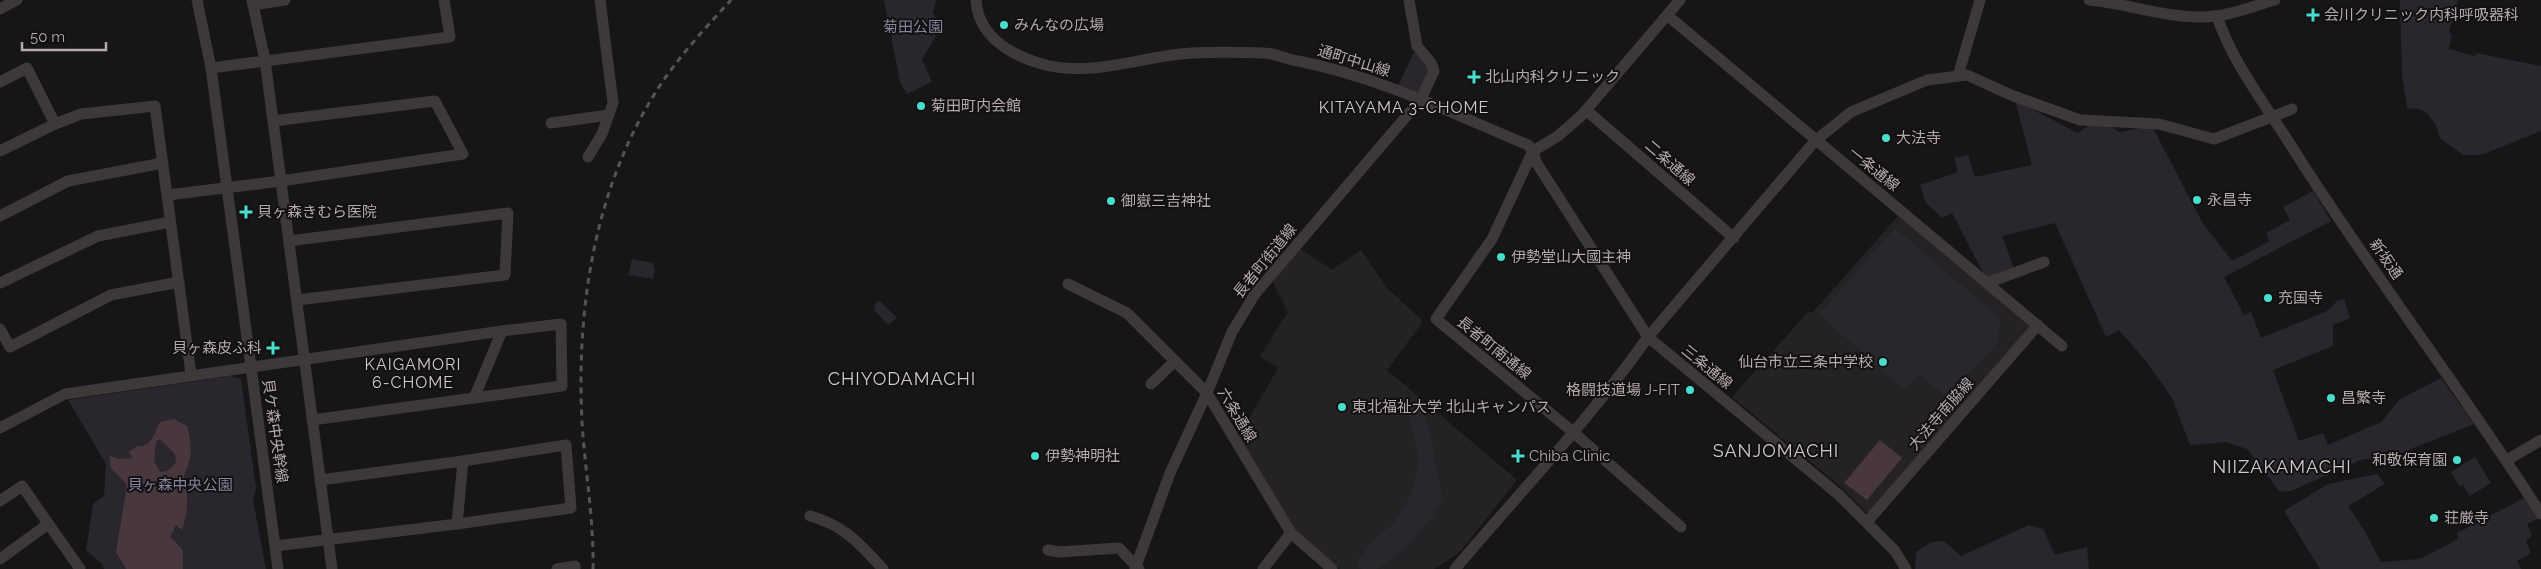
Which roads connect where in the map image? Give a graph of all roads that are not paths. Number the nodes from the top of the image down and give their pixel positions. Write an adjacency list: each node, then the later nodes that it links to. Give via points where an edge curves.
1 (17, 0): 14 (street)
2 (197, 0): 18 (street, 貝ケ森中央幹線)
3 (285, 0): 12 (street)
4 (444, 0): 17 (street, via 450,37)
5 (600, 0): 24 (street, via 613,103)
6 (976, 0): 21 (street, 通町中山線, via 988,35 1041,64 1086,69 1182,54 1266,53 1332,67)
7 (1410, 0): 21 (street, 長者町街道線, via 1417,46 1432,63 1434,71)
8 (1680, 0): 15 (street)
9 (1980, 0): 19 (street)
10 (2089, 0): 16 (street, via 2155,13)
11 (2275, 0): 13 (street)
12 (253, 2): 17 (street)
13 (2236, 5): 16 (street)
14 (0, 9)
15 (1667, 15): 23 (street); 29 (street, 一条通線)
16 (2217, 16): 25 (street, 新坂通, via 2220,27)
17 (265, 60): 18 (street); 26 (street)
18 (211, 68): 35 (street, 貝ケ森中央幹線)
19 (1958, 76): 25 (street, via 1967,75 2011,96 2080,120 2159,124 2214,139 2244,125); 29 (street, via 1927,80 1851,112)
20 (0, 82): 28 (street, via 27,68)
21 (1420, 99): 31 (street, 通町中山線, via 1528,145); 57 (street, 長者町街道線, via 1254,294 1232,332)
22 (2292, 109): 25 (street)
23 (1586, 110): 31 (street, via 1558,136); 39 (street, 二条通線)
24 (609, 115): 27 (street); 32 (street)
25 (2274, 117): 63 (street, 新坂通, via 2310,175)
26 (273, 121): 34 (street); 34 (street, via 435,100 463,154)
27 (551, 123)
28 (55, 124): 30 (street); 33 (street, via 81,114 155,106)
29 (1815, 141): 39 (street); 43 (street, 一条通線)
30 (0, 151)
31 (1533, 151): 50 (street, 三条通線, via 1536,162); 61 (street, 長者町南通線, via 1492,239 1436,319)
32 (588, 157)
33 (163, 163): 36 (street); 37 (street, via 68,181)
34 (281, 182): 35 (street); 40 (street)
35 (226, 188): 36 (street); 54 (street, 貝ケ森中央幹線)
36 (168, 195): 38 (street)
37 (0, 216)
38 (170, 222): 42 (street); 44 (street, via 98,236)
39 (1734, 238): 50 (street)
40 (288, 241): 46 (street); 46 (street, via 508,213 505,275)
41 (2044, 262): 43 (street)
42 (179, 282): 48 (street, via 111,295 10,348); 55 (street)
43 (1987, 283): 47 (street, 一条通線)
44 (0, 284)
45 (1068, 284): 53 (street, 六条通線, via 1127,313)
46 (297, 300): 52 (street)
47 (2038, 325): 51 (street, 一条通線); 69 (street, 大法寺南脇線)
48 (0, 329)
49 (502, 332): 52 (street); 58 (street); 58 (street, via 561,324 562,386)
50 (1648, 338): 61 (street); 69 (street, 三条通線, via 1839,495)
51 (2062, 346)
52 (305, 360): 54 (street); 59 (street)
53 (1174, 362): 56 (street); 57 (street, 六条通線)
54 (251, 367): 55 (street); 75 (street, 貝ケ森中央幹線)
55 (191, 374): 60 (street, via 65,394)
56 (1151, 384)
57 (1207, 393): 73 (street, 六条通線); 78 (street, 長者町街道線, via 1170,473)
58 (474, 398): 59 (street)
59 (312, 420): 65 (street)
60 (0, 428)
61 (1573, 432): 72 (street, 長者町南通線); 87 (street)
62 (2541, 440): 63 (street)
63 (2507, 460): 67 (street, 新坂通)
64 (463, 461): 65 (street); 71 (street); 71 (street, via 566,445 571,508)
65 (320, 480): 74 (street)
66 (0, 501): 70 (street, via 22,486)
67 (2541, 514)
68 (810, 516): 84 (street, via 831,522 851,536)
69 (1867, 522): 88 (street, 三条通線, via 1895,551)
70 (48, 524): 77 (street); 79 (street)
71 (457, 524): 74 (street)
72 (1681, 527)
73 (1291, 533): 85 (street); 86 (street, 六条通線)
74 (328, 539): 75 (street); 81 (street)
75 (275, 546): 80 (street, 貝ケ森中央幹線)
76 (1048, 550): 78 (street, via 1119,548)
77 (0, 559)
78 (1137, 568)
79 (80, 569)
80 (278, 569)
81 (332, 569)
82 (557, 569): 83 (street, via 575,566)
83 (574, 569)
84 (883, 569)
85 (1263, 569)
86 (1332, 569)
87 (1455, 569)
88 (1906, 569)

